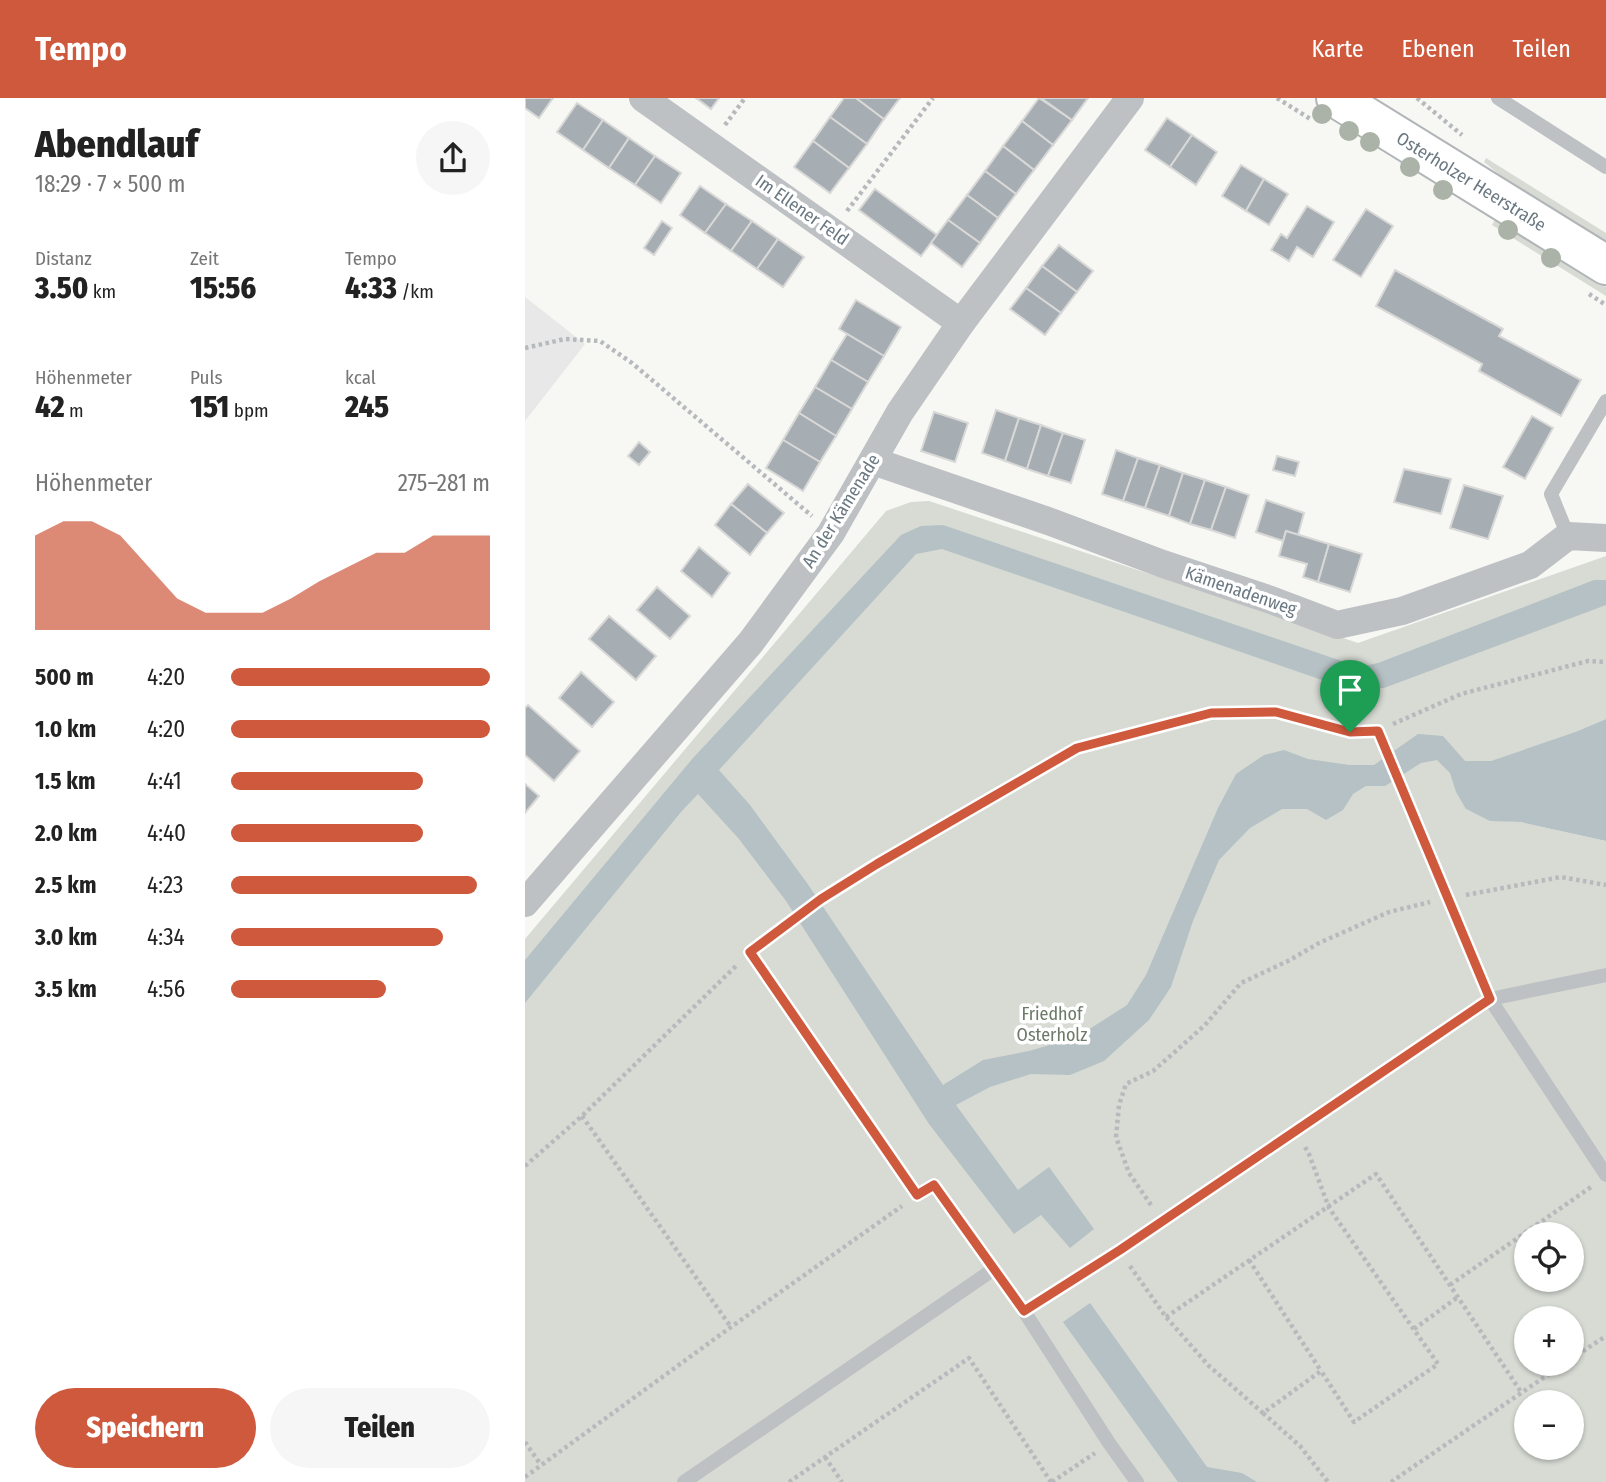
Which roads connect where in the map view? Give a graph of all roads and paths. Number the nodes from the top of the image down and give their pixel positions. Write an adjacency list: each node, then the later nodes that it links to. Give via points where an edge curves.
1 (643, 98): 7 (street, Im Ellener Feld)
2 (933, 98): 7 (path)
3 (1130, 98): 9 (street, An der Kämenade)
4 (1336, 98): 8 (main road, Osterholzer Heerstraße)
5 (1498, 98): 6 (lane)
6 (1606, 167)
7 (832, 231): 9 (street, Im Ellener Feld)
8 (1606, 265)
9 (961, 323): 12 (street, An der Kämenade, via 900,412)
10 (525, 348): 13 (path, via 565,339 600,341 632,363)
11 (1606, 401): 14 (lane, via 1551,494)
12 (873, 461): 13 (street, An der Kämenade); 14 (street, Kämenadenweg, via 1337,625 1402,611 1530,565)
13 (831, 533): 20 (street, An der Kämenade, via 751,642)
14 (1568, 536): 15 (street)
15 (1606, 538)
16 (1606, 662): 17 (path, via 1588,661 1461,694)
17 (1378, 731): 19 (lane); 21 (path, via 1350,732 1276,712 1211,713 1077,748 877,864)
18 (1606, 885): 19 (path, via 1561,877)
19 (1448, 898): 23 (lane); 30 (path, via 1389,912 1241,984 1168,1058 1126,1084 1116,1137 1129,1173)
20 (525, 903)
21 (750, 952): 24 (path); 28 (lane)
22 (1606, 975): 23 (lane)
23 (1490, 999): 27 (lane); 30 (lane)
24 (582, 1116): 26 (path); 38 (path)
25 (1309, 1154): 29 (path)
26 (525, 1166)
27 (1600, 1179): 34 (path)
28 (917, 1195): 33 (lane, via 934,1185); 38 (path)
29 (1329, 1208): 32 (path); 34 (path, via 1376,1174); 39 (path)
30 (1162, 1221): 31 (lane)
31 (1120, 1250): 36 (lane); 37 (path)
32 (1249, 1260): 37 (path); 42 (path)
33 (993, 1269): 36 (lane); 53 (lane)
34 (1450, 1284): 35 (path)
35 (1458, 1297): 39 (path); 44 (path)
36 (1024, 1311): 49 (lane)
37 (1166, 1317): 47 (path, via 1209,1366)
38 (731, 1327): 51 (path)
39 (1414, 1329): 42 (path, via 1439,1364 1353,1422)
40 (1606, 1336): 41 (path)
41 (1584, 1350)
42 (1321, 1371): 47 (path)
43 (1545, 1376): 45 (path)
44 (1520, 1390)
45 (1524, 1390)
46 (1514, 1397): 59 (path)
47 (1263, 1413): 58 (path, via 1300,1446)
48 (525, 1442): 51 (path)
49 (1109, 1443): 56 (path); 57 (lane)
50 (825, 1457): 54 (path); 55 (path); 56 (path, via 969,1358)
51 (541, 1465): 52 (path)
52 (525, 1477)
53 (684, 1482)
54 (789, 1482)
55 (842, 1482)
56 (1051, 1482)
57 (1137, 1482)
58 (1328, 1482)
59 (1391, 1482)

